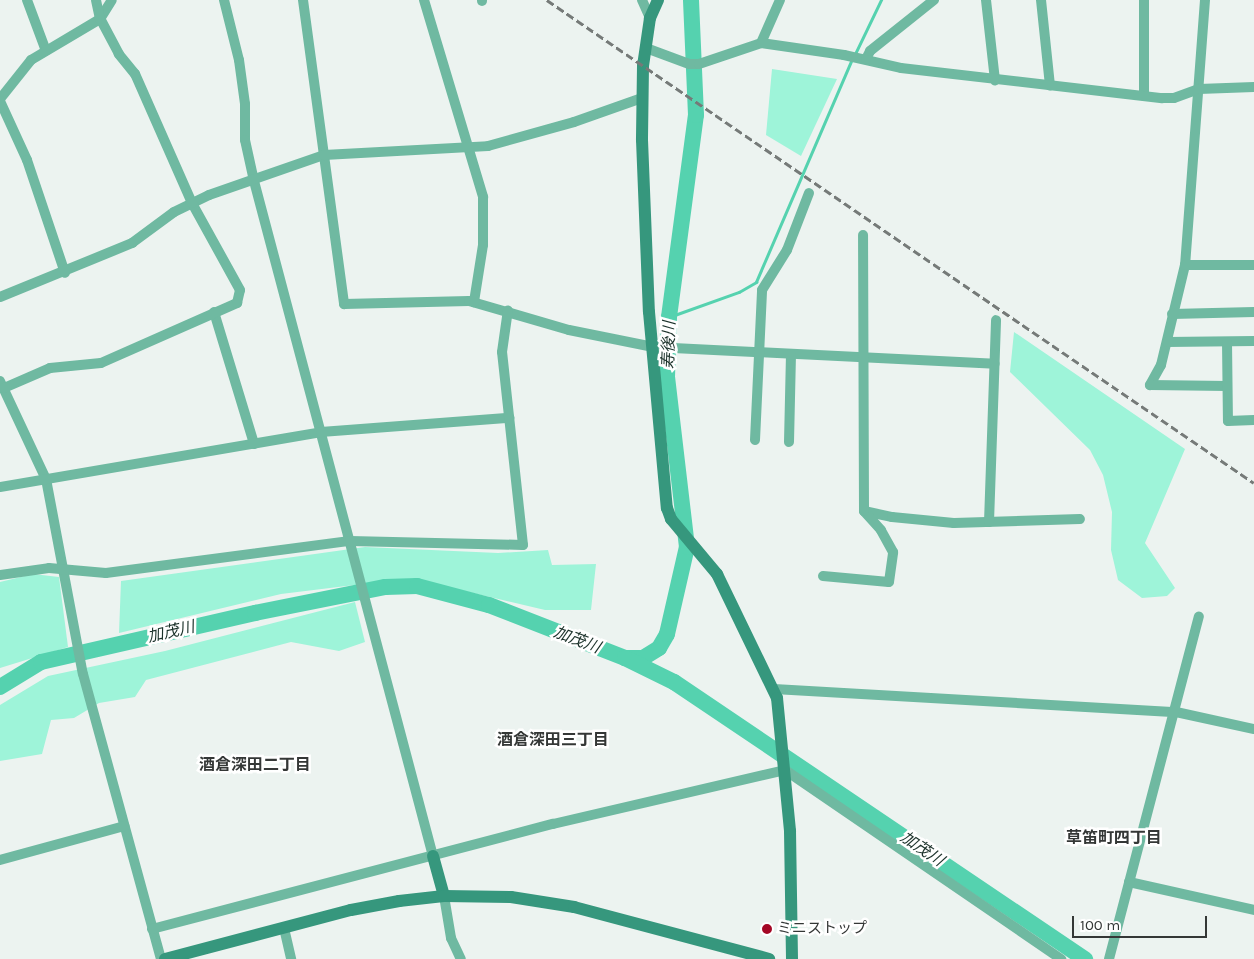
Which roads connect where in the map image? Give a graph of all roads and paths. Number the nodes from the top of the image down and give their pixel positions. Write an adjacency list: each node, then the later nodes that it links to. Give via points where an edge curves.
1 (27, 0): 19 (street)
2 (96, 0): 16 (street)
3 (112, 0): 16 (street)
4 (224, 0): 30 (street, via 239,60 245,104 245,140)
5 (303, 0): 29 (street)
6 (424, 0): 28 (street)
7 (642, 0): 15 (street)
8 (658, 0): 15 (street)
9 (780, 0): 17 (street)
10 (934, 0): 20 (street)
11 (986, 0): 21 (street)
12 (1041, 0): 22 (street)
13 (1144, 0): 25 (street)
14 (1205, 0): 24 (street)
15 (650, 18): 18 (street)
16 (100, 19): 19 (street); 32 (street, via 135,74)
17 (761, 43): 18 (street, via 694,64); 20 (street)
18 (646, 48): 26 (street)
19 (46, 51): 27 (street, via 31,60)
20 (864, 59): 21 (street, via 901,68)
21 (995, 80): 22 (street)
22 (1050, 86): 25 (street, via 1103,89)
23 (1254, 87): 24 (street)
24 (1199, 89): 25 (street, via 1174,98); 34 (street)
25 (1144, 96)
26 (642, 98): 28 (street, via 556,128); 47 (street, via 644,223)
27 (0, 100): 36 (street, via 27,160)
28 (469, 149): 29 (street); 38 (street, via 482,197 483,245)
29 (324, 156): 30 (street); 38 (street, via 344,304)
30 (254, 181): 32 (street); 56 (street)
31 (809, 193): 48 (street, via 787,250 762,290)
32 (192, 203): 36 (street, via 132,243); 40 (street, via 240,290 237,303)
33 (863, 235): 50 (street)
34 (1185, 265): 35 (street); 42 (street)
35 (1254, 265)
36 (65, 273): 37 (street)
37 (0, 298)
38 (474, 302): 39 (street)
39 (508, 310): 47 (street, via 570,330); 54 (street, via 502,352)
40 (214, 312): 52 (street, via 101,363 50,368); 59 (street)
41 (1254, 312): 42 (street)
42 (1172, 314): 45 (street)
43 (996, 320): 51 (street)
44 (1254, 341): 46 (street)
45 (1167, 342): 46 (street); 53 (street, via 1161,365 1150,386)
46 (1227, 342): 53 (street)
47 (656, 347): 48 (street); 70 (street, via 667,508 678,527 717,574)
48 (758, 352): 49 (street); 57 (street)
49 (791, 354): 50 (street); 58 (street)
50 (864, 357): 51 (street); 62 (street)
51 (994, 364): 64 (street)
52 (2, 385): 60 (street)
53 (1227, 386): 55 (street, via 1228,421)
54 (509, 418): 56 (street); 65 (street, via 523,545)
55 (1254, 420)
56 (321, 432): 59 (street); 65 (street)
57 (755, 440)
58 (789, 442)
59 (254, 444): 60 (street)
60 (46, 479): 61 (street); 66 (street)
61 (0, 487)
62 (864, 511): 64 (street, via 936,521); 68 (street, via 881,530 893,552 889,582)
63 (1080, 519): 64 (street)
64 (989, 522)
65 (350, 541): 66 (street, via 106,573); 75 (street)
66 (62, 569): 67 (street); 74 (street, via 83,674)
67 (0, 575)
68 (823, 576)
69 (1199, 616): 71 (street)
70 (774, 689): 71 (street); 73 (street)
71 (1176, 712): 72 (street); 77 (street)
72 (1254, 729)
73 (784, 766): 75 (street); 87 (street, via 790,831); 88 (street)
74 (124, 826): 76 (street); 81 (street)
75 (433, 856): 78 (street); 81 (street)
76 (0, 860)
77 (1129, 882): 79 (street); 83 (street)
78 (444, 896): 80 (street, via 399,900); 85 (street, via 451,938); 86 (street, via 511,897 565,905)
79 (1254, 910)
80 (284, 928): 82 (street); 84 (street)
81 (152, 929): 82 (street)
82 (168, 958)
83 (1109, 958)
84 (291, 959)
85 (461, 959)
86 (769, 959)
87 (792, 959)
88 (1061, 959)

